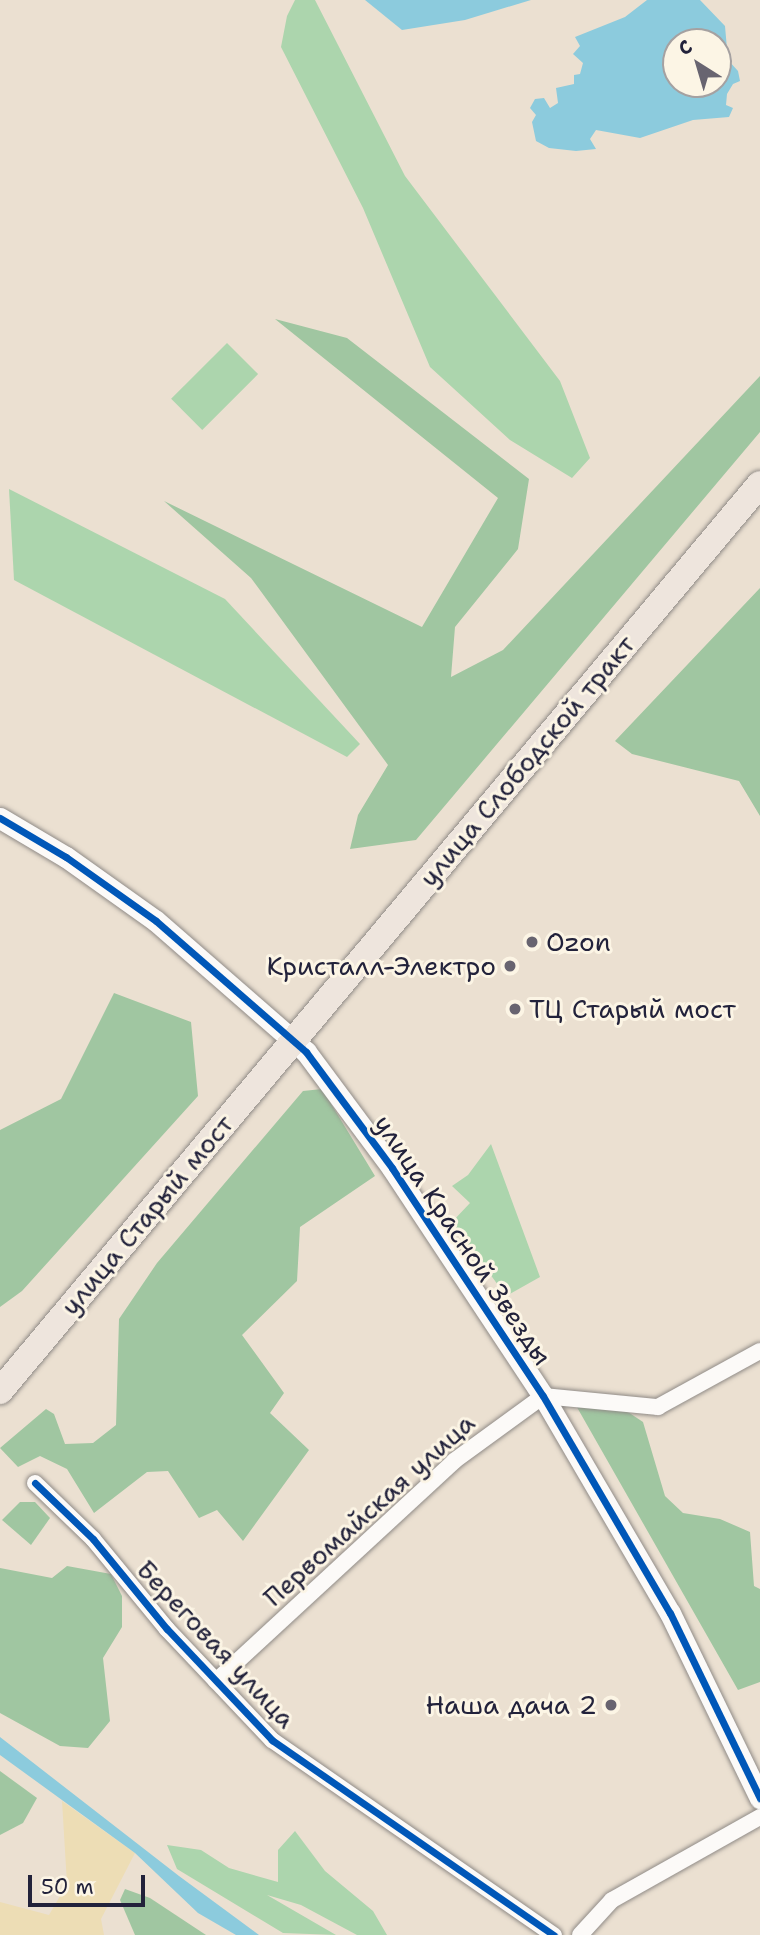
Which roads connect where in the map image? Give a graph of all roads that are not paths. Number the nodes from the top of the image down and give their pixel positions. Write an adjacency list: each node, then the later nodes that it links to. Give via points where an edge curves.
1 (760, 484): 3 (main road, улица Слободской тракт)
2 (0, 818): 3 (street, улица Красной Звезды, via 66,857 156,921)
3 (295, 1038): 5 (main road, улица Старый мост); 6 (street, улица Красной Звезды, via 392,1168)
4 (760, 1351): 6 (street, via 658,1407)
5 (0, 1391)
6 (543, 1396): 8 (street, Первомайская улица, via 454,1461); 9 (street, улица Красной Звезды, via 670,1613)
7 (35, 1483): 8 (street, Береговая улица, via 93,1539)
8 (216, 1681): 11 (street, Береговая улица, via 272,1740)
9 (757, 1783)
10 (760, 1817): 12 (street, via 612,1900)
11 (554, 1935)
12 (580, 1935)

